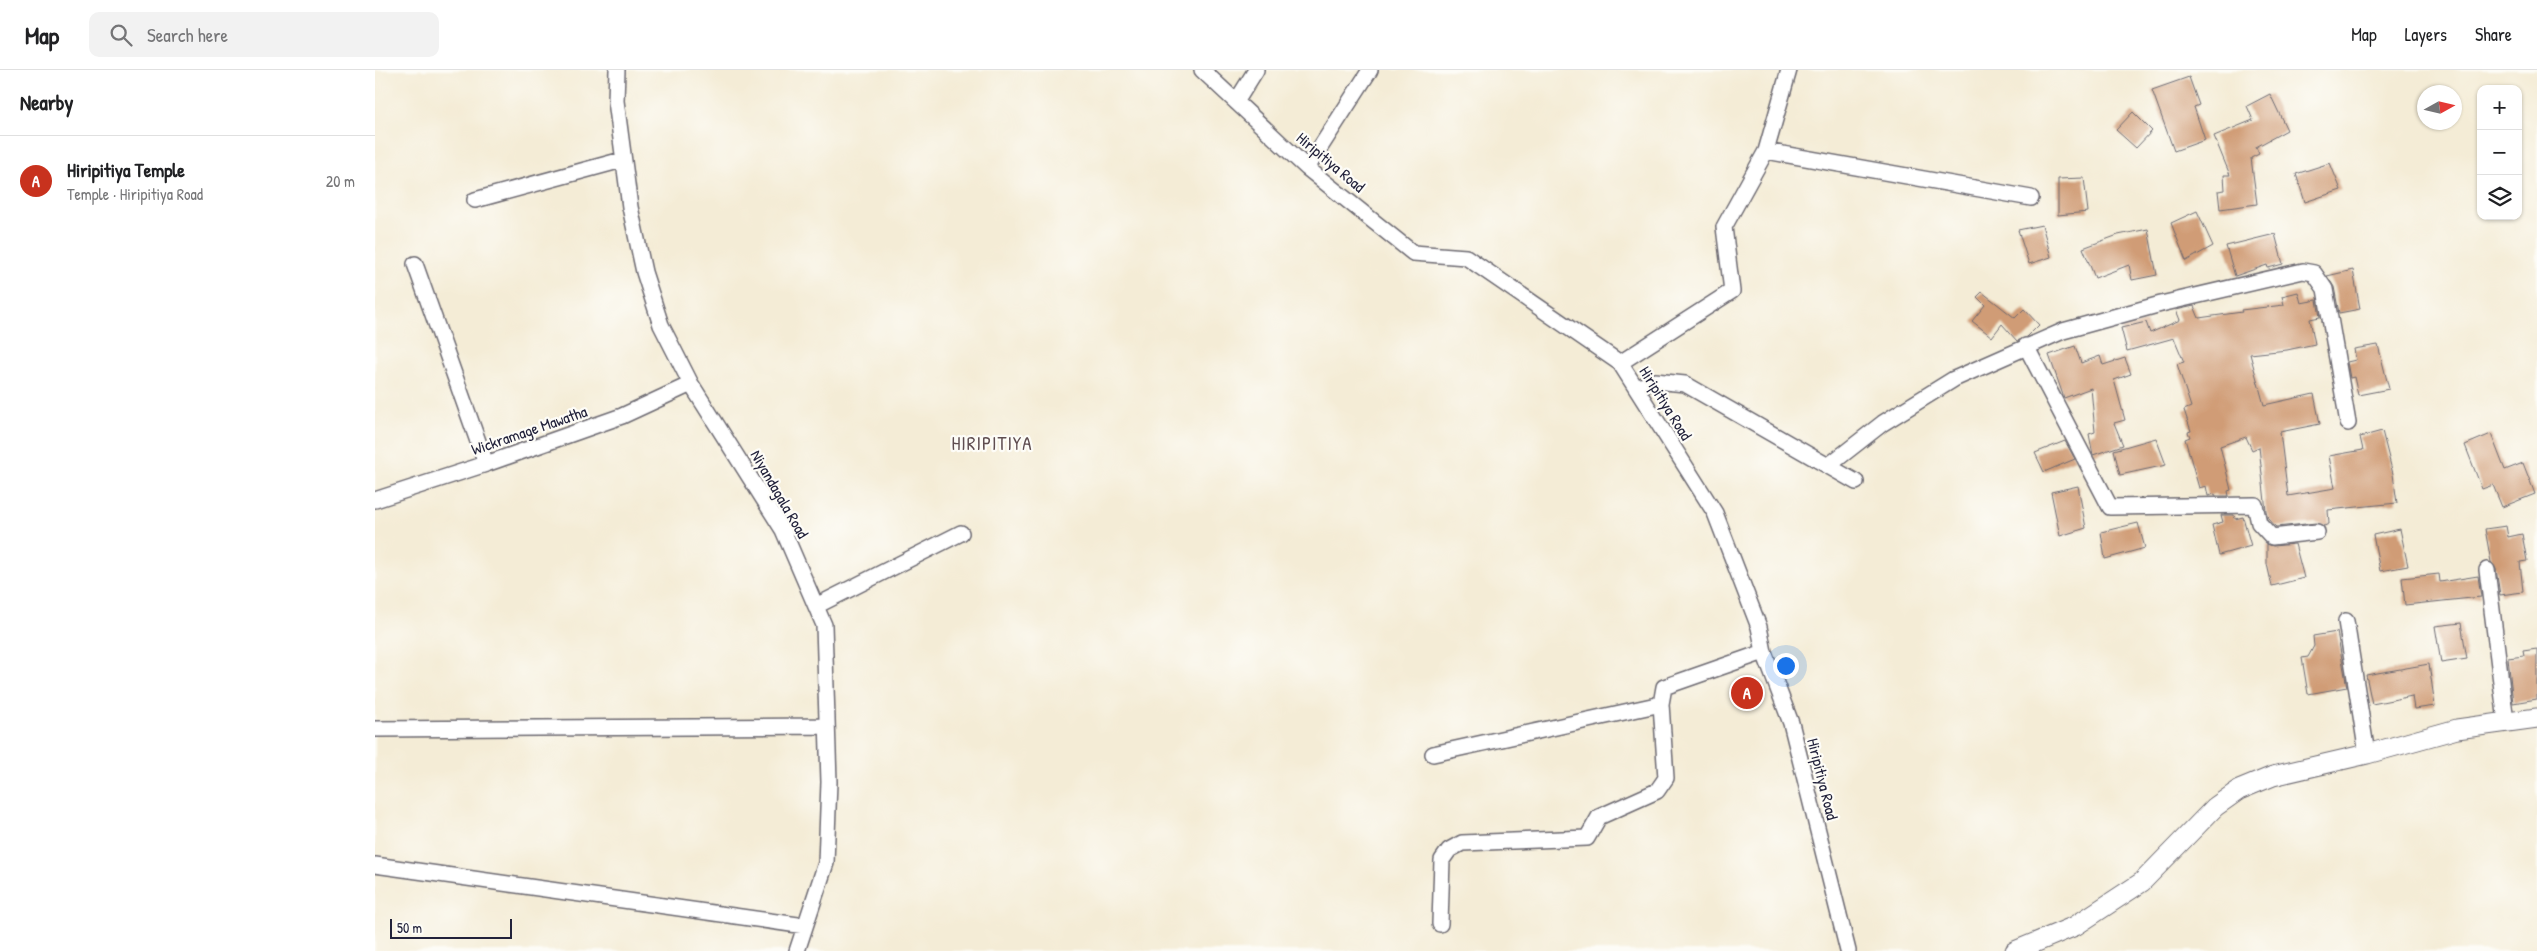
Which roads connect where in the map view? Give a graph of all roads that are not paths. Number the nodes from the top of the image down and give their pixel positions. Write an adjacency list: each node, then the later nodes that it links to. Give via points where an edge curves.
1 (617, 70): 8 (street, Niyandagala Road, via 615,101)
2 (1202, 70): 6 (street, Hiripitiya Road)
3 (1255, 70): 6 (street)
4 (1370, 70): 9 (street)
5 (1789, 70): 7 (street)
6 (1237, 102): 9 (street, Hiripitiya Road)
7 (1767, 151): 10 (street); 14 (street, via 1724,226 1732,291)
8 (622, 160): 11 (street); 15 (street, Niyandagala Road, via 644,272 661,325)
9 (1307, 168): 14 (street, Hiripitiya Road, via 1413,253 1466,257)
10 (2031, 198)
11 (475, 200)
12 (415, 264): 18 (street)
13 (2026, 346): 17 (street, via 2063,331 2161,304 2303,271 2315,273 2325,289); 19 (street, via 1954,379 1883,424); 22 (street, via 2109,507 2255,504 2259,523 2272,537)
14 (1620, 363): 16 (street, Hiripitiya Road)
15 (691, 384): 18 (street, Wickramage Mawatha, via 622,416); 25 (street, Niyandagala Road, via 783,530)
16 (1636, 388): 19 (street, via 1655,382 1685,384); 27 (street, Hiripitiya Road, via 1715,513 1759,627)
17 (2348, 423)
18 (486, 464): 21 (street, Wickramage Mawatha)
19 (1828, 466): 20 (street)
20 (1855, 482)
21 (375, 500)
22 (2317, 532)
23 (961, 533): 25 (street)
24 (2487, 570): 30 (street)
25 (816, 606): 31 (street, Niyandagala Road, via 824,625)
26 (2347, 621): 34 (street)
27 (1764, 652): 28 (street, via 1664,687); 39 (street, Hiripitiya Road, via 1791,723)
28 (1661, 704): 33 (street); 36 (street, via 1666,778 1657,791 1599,817 1587,838 1462,843 1449,850 1442,860)
29 (2537, 718): 30 (street)
30 (2506, 722): 34 (street, via 2457,729)
31 (827, 726): 32 (street); 37 (street, Niyandagala Road, via 826,863)
32 (375, 729)
33 (1433, 754)
34 (2367, 754): 40 (street, via 2273,776 2239,790 2215,807 2142,882 2075,926)
35 (375, 865): 37 (street)
36 (1440, 924)
37 (805, 926): 38 (street, Niyandagala Road)
38 (797, 951)
39 (1848, 951)
40 (2015, 951)

